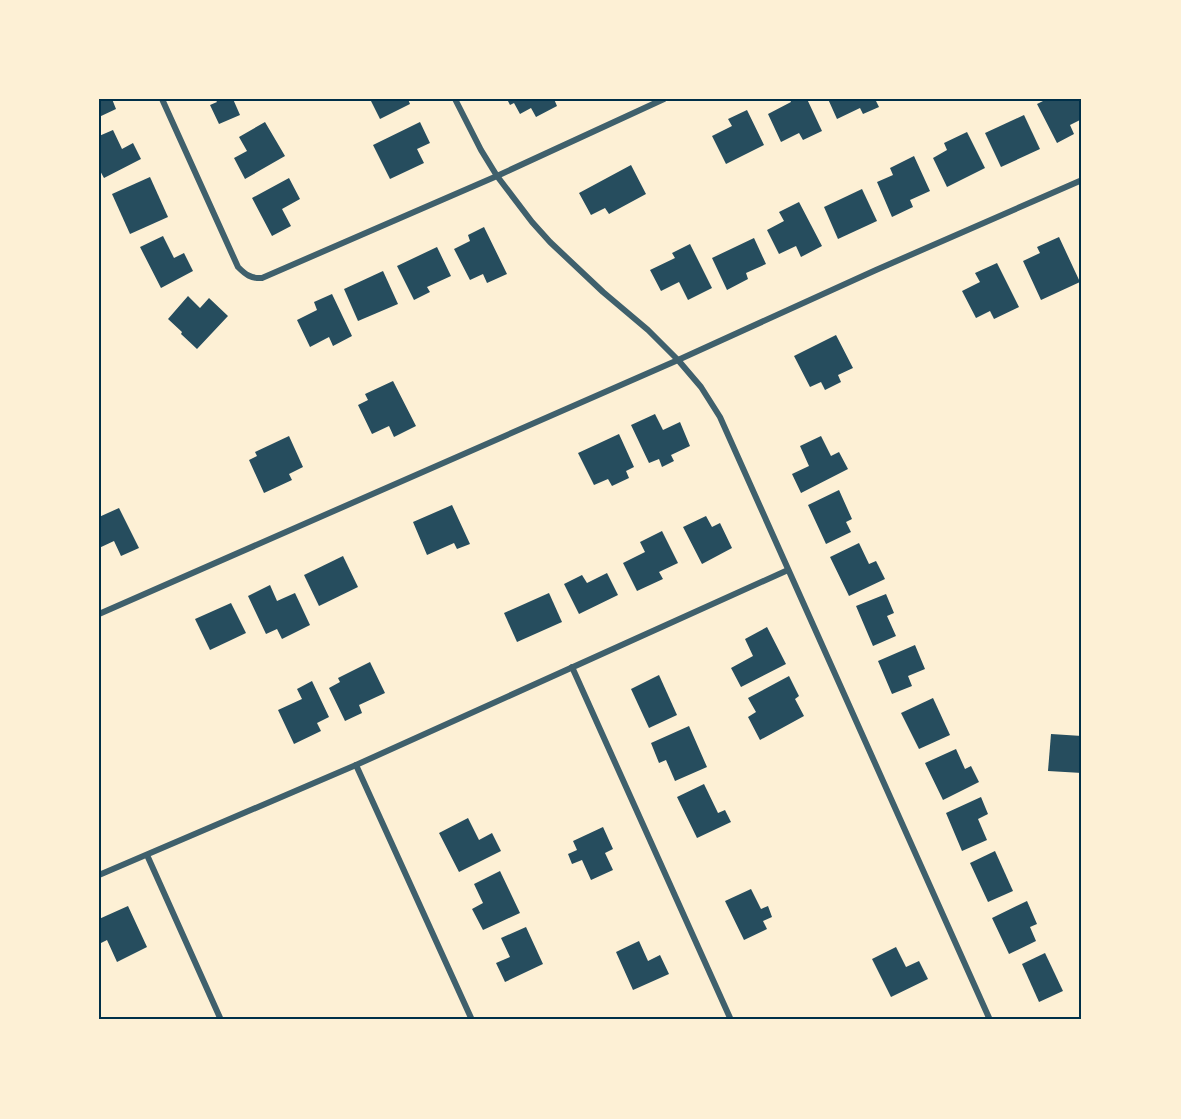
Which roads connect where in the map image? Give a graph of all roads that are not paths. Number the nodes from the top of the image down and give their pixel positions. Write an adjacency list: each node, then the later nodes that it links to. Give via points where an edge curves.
1 (162, 99): 4 (street, via 238,267 256,279)
2 (454, 99): 4 (street)
3 (664, 99): 4 (street)
4 (497, 176): 6 (street, via 550,242)
5 (1082, 180): 6 (street)
6 (678, 360): 7 (street, via 720,417); 8 (street)
7 (788, 570): 9 (street); 16 (street)
8 (99, 614)
9 (572, 667): 10 (street); 15 (street)
10 (356, 765): 11 (street); 14 (street)
11 (147, 855): 12 (street); 13 (street)
12 (99, 875)
13 (221, 1020)
14 (472, 1020)
15 (731, 1020)
16 (990, 1020)

